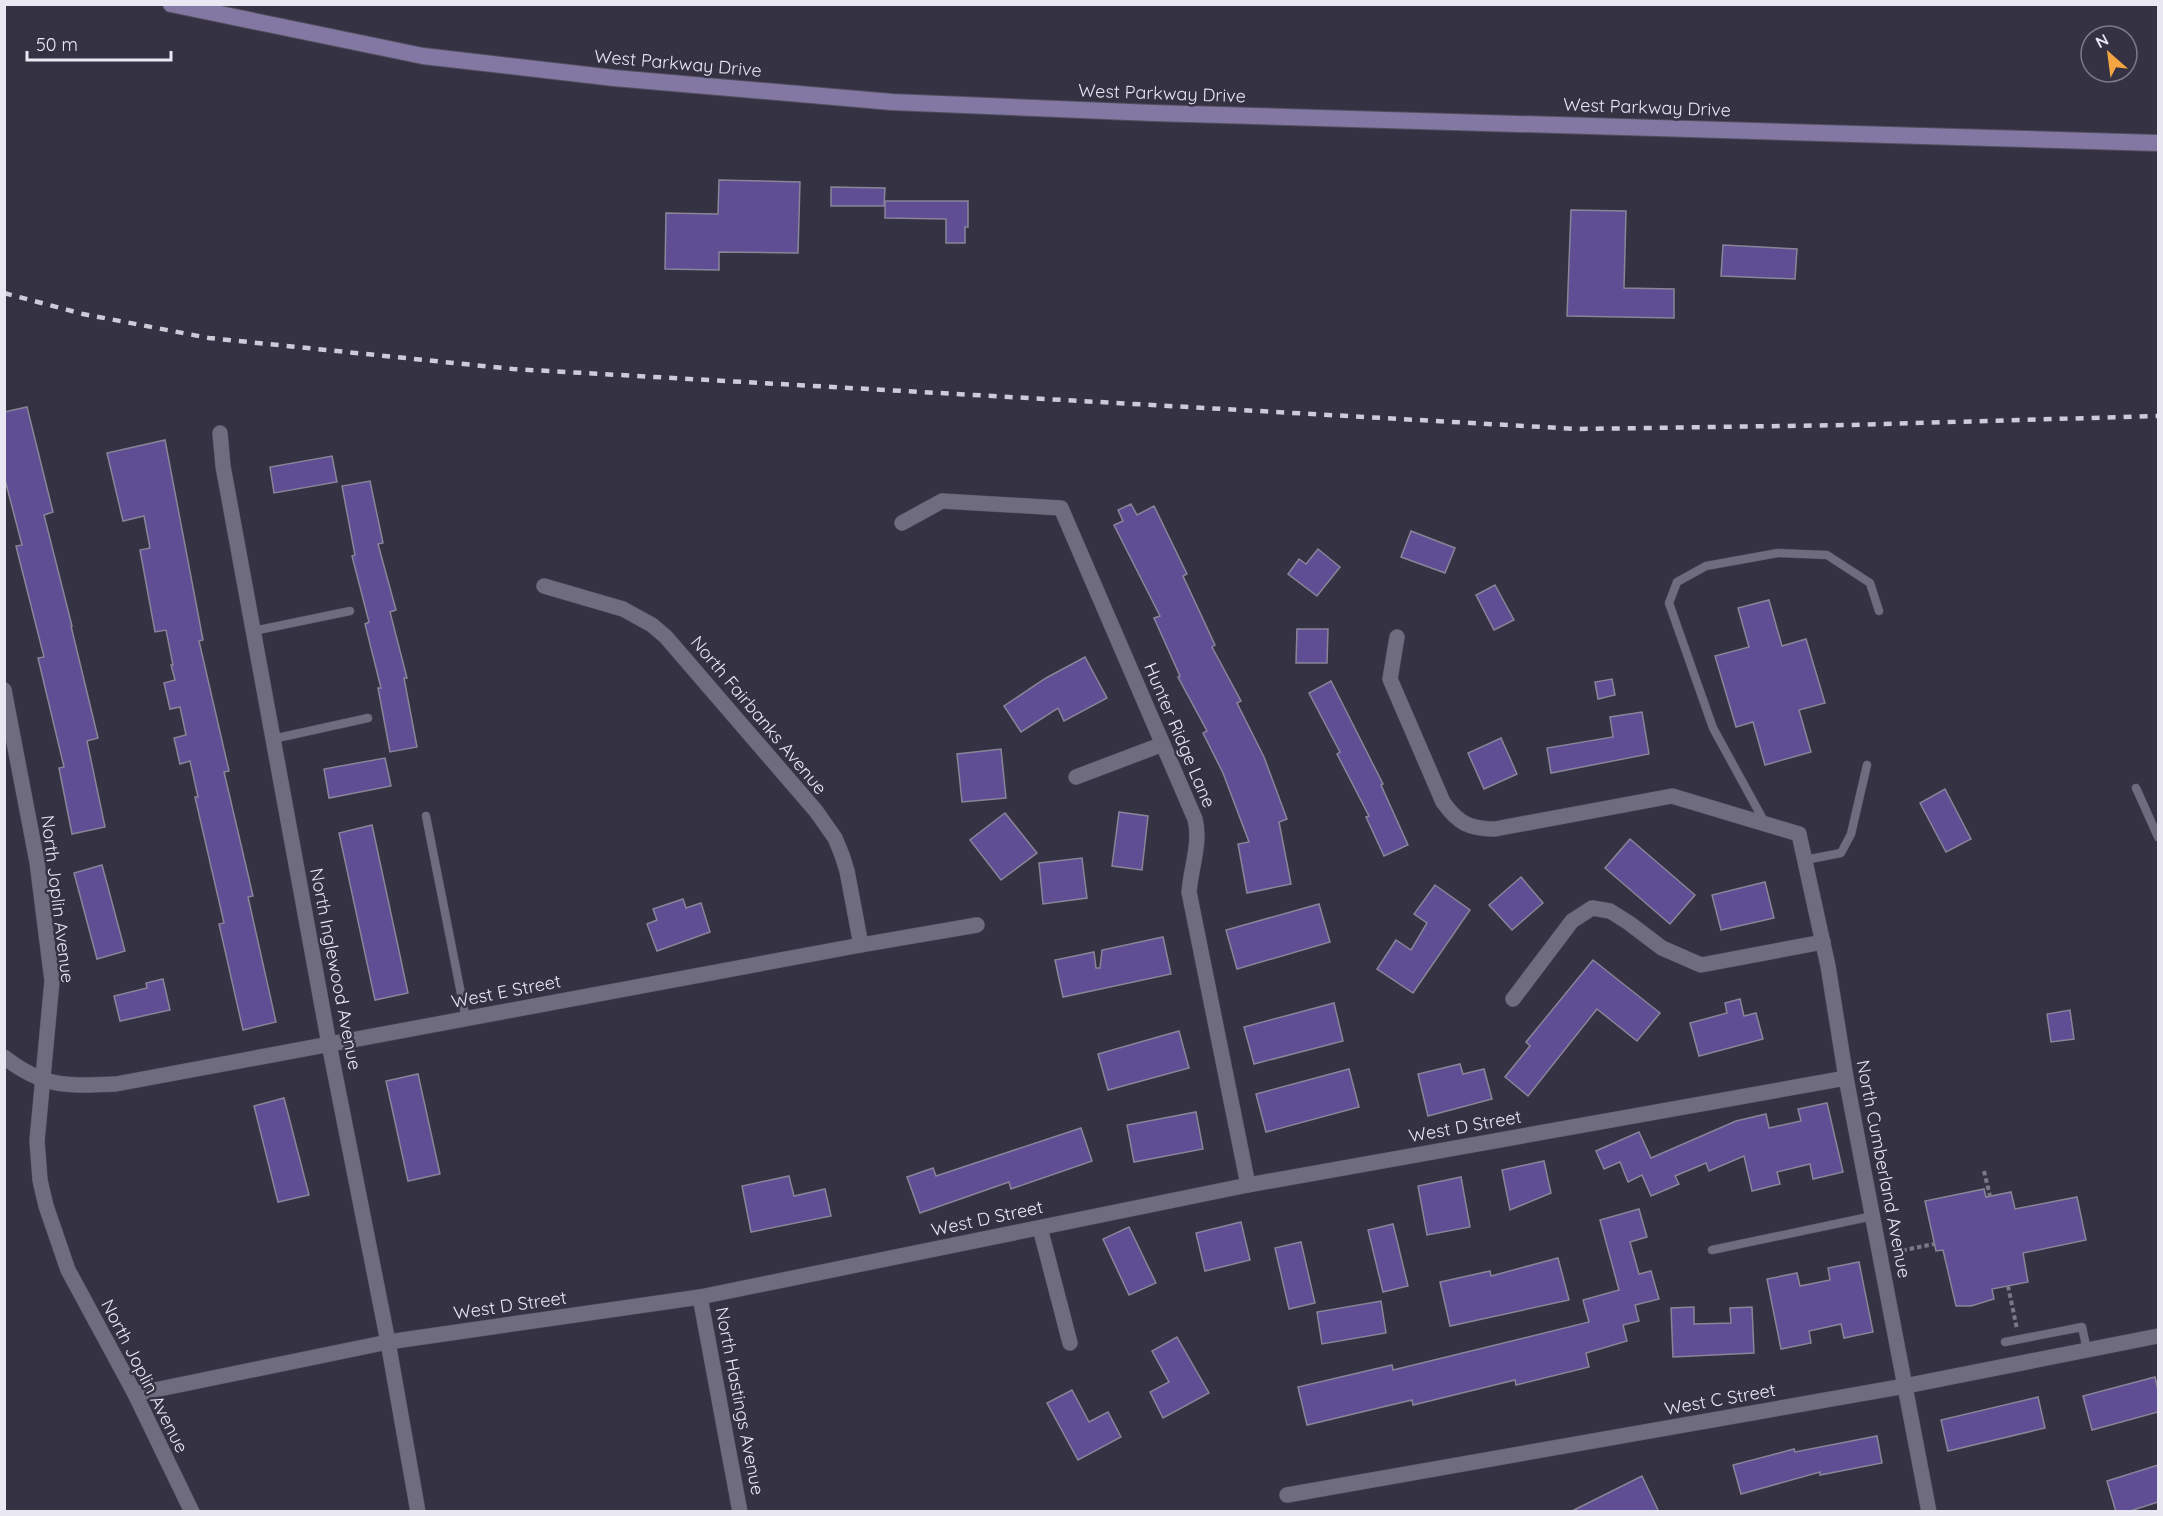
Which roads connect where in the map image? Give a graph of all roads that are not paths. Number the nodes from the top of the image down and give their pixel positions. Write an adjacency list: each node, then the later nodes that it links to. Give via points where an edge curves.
1 (171, 4): 2 (main road, West Parkway Drive, via 423,56 614,78 892,102)
2 (2158, 142)
3 (220, 433): 8 (street, North Inglewood Avenue)
4 (902, 523): 13 (street, Hunter Ridge Lane, via 942,501 1061,508)
5 (544, 586): 23 (street, North Fairbanks Avenue, via 623,609 652,626 680,651 835,838 847,871)
6 (350, 610): 8 (lane)
7 (1879, 611): 18 (lane, via 1870,583 1827,555 1778,553 1706,566 1677,582 1669,603 1713,728)
8 (253, 632): 12 (street, North Inglewood Avenue)
9 (1397, 637): 18 (street, via 1390,679 1443,802 1462,823 1495,829 1672,796)
10 (4, 690): 29 (street, North Joplin Avenue, via 37,862 52,981)
11 (368, 718): 12 (lane)
12 (273, 739): 26 (street, North Inglewood Avenue)
13 (1163, 744): 15 (street); 30 (street, Hunter Ridge Lane, via 1198,833 1189,892)
14 (1867, 765): 20 (lane, via 1851,834 1841,853)
15 (1076, 777)
16 (2136, 788): 19 (lane)
17 (426, 816): 25 (lane)
18 (1766, 824): 20 (street, North Cumberland Avenue, via 1800,834)
19 (2158, 837)
20 (1805, 860): 22 (street, North Cumberland Avenue)
21 (977, 925): 23 (street, West E Street)
22 (1823, 942): 24 (street, via 1701,965 1662,948 1610,911 1592,908 1572,921); 28 (street, North Cumberland Avenue)
23 (861, 945): 25 (street, West E Street)
24 (1513, 999)
25 (466, 1019): 26 (street, West E Street)
26 (329, 1044): 29 (street, West E Street, via 116,1084 76,1086); 36 (street, North Inglewood Avenue)
27 (4, 1057): 29 (street)
28 (1846, 1078): 30 (street, West D Street); 31 (street, North Cumberland Avenue)
29 (42, 1081): 41 (street, North Joplin Avenue, via 37,1155 46,1206 68,1270)
30 (1248, 1185): 32 (street, West D Street)
31 (1873, 1216): 33 (lane); 40 (street, North Cumberland Avenue)
32 (1040, 1228): 34 (street, West D Street); 38 (street)
33 (1712, 1250)
34 (700, 1297): 36 (street, West D Street); 45 (street, North Hastings Avenue)
35 (2158, 1336): 39 (street, West C Street)
36 (388, 1342): 41 (street, West D Street); 44 (street, North Inglewood Avenue)
37 (2005, 1342): 39 (lane, via 2082,1327)
38 (1070, 1343)
39 (2087, 1350): 40 (street, West C Street)
40 (1905, 1386): 42 (street, West C Street); 46 (street, North Cumberland Avenue)
41 (135, 1394): 43 (street, North Joplin Avenue)
42 (1287, 1495)
43 (192, 1512)
44 (417, 1512)
45 (740, 1512)
46 (1929, 1512)

